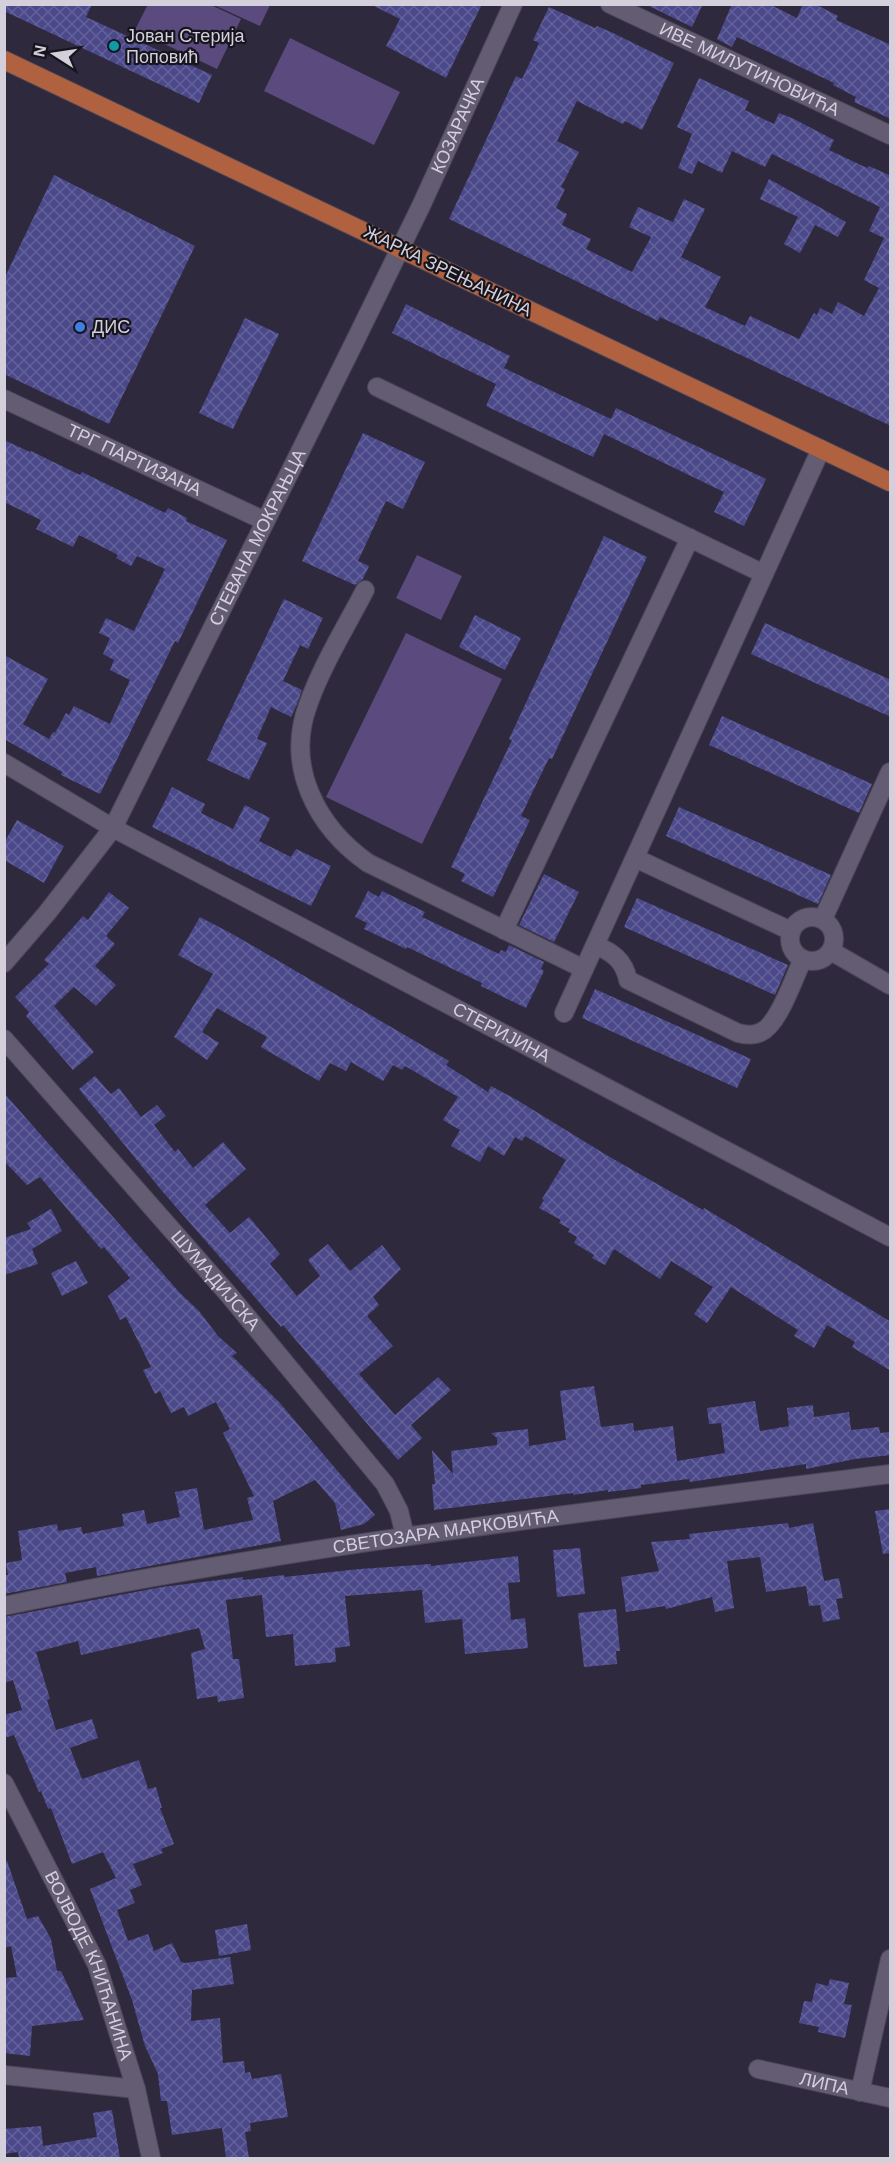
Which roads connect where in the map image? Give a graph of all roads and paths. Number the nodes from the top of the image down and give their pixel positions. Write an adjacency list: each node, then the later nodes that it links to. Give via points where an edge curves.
1 (513, 4): 5 (street, КОЗАРАЧКА)
2 (610, 4): 4 (street, ИВЕ МИЛУТИНОВИЋА)
3 (4, 60): 5 (main road, ЖАРКА ЗРЕЊАНИНА)
4 (891, 135)
5 (400, 248): 8 (main road, ЖАРКА ЗРЕЊАНИНА); 10 (street, СТЕВАНА МОКРАЊЦА)
6 (377, 387): 11 (street)
7 (4, 399): 10 (street, ТРГ ПАРТИЗАНА)
8 (821, 449): 9 (main road, ЖАРКА ЗРЕЊАНИНА); 12 (street)
9 (891, 482)
10 (265, 521): 16 (street, СТЕВАНА МОКРАЊЦА)
11 (690, 538): 12 (street); 19 (street)
12 (764, 574): 17 (street)
13 (365, 590): 19 (street, via 307,706 300,749 309,792 325,823 352,852)
14 (4, 763): 16 (street, СТЕРИЈИНА)
15 (891, 772): 18 (street)
16 (113, 828): 24 (street); 29 (street, СТЕРИЈИНА)
17 (634, 858): 20 (street); 21 (street)
18 (823, 919): 20 (street, via 808,916); 22 (street, via 833,930)
19 (504, 930): 25 (street)
20 (791, 931): 23 (street, via 792,947)
21 (595, 945): 23 (street, via 618,958 628,980 749,1035 762,1032 774,1021); 25 (street)
22 (831, 951): 23 (street, via 819,960); 26 (street)
23 (803, 959)
24 (4, 963)
25 (584, 969): 27 (street)
26 (891, 985)
27 (564, 1013)
28 (4, 1039): 31 (street, ШУМАДИЈСКА, via 229,1295 385,1484 399,1511)
29 (891, 1237)
30 (891, 1474): 31 (street, СВЕТОЗАРА МАРКОВИЋА)
31 (405, 1536): 32 (street, СВЕТОЗАРА МАРКОВИЋА, via 119,1582)
32 (4, 1606)
33 (4, 1783): 37 (street, ВОЈВОДЕ КНИЋАНИНА, via 97,1965)
34 (891, 1959): 38 (street)
35 (758, 2069): 38 (street, ЛИПА)
36 (4, 2075): 37 (street)
37 (136, 2089): 40 (street, ВОЈВОДЕ КНИЋАНИНА)
38 (860, 2092): 39 (street, ЛИПА)
39 (891, 2098)
40 (151, 2158)

